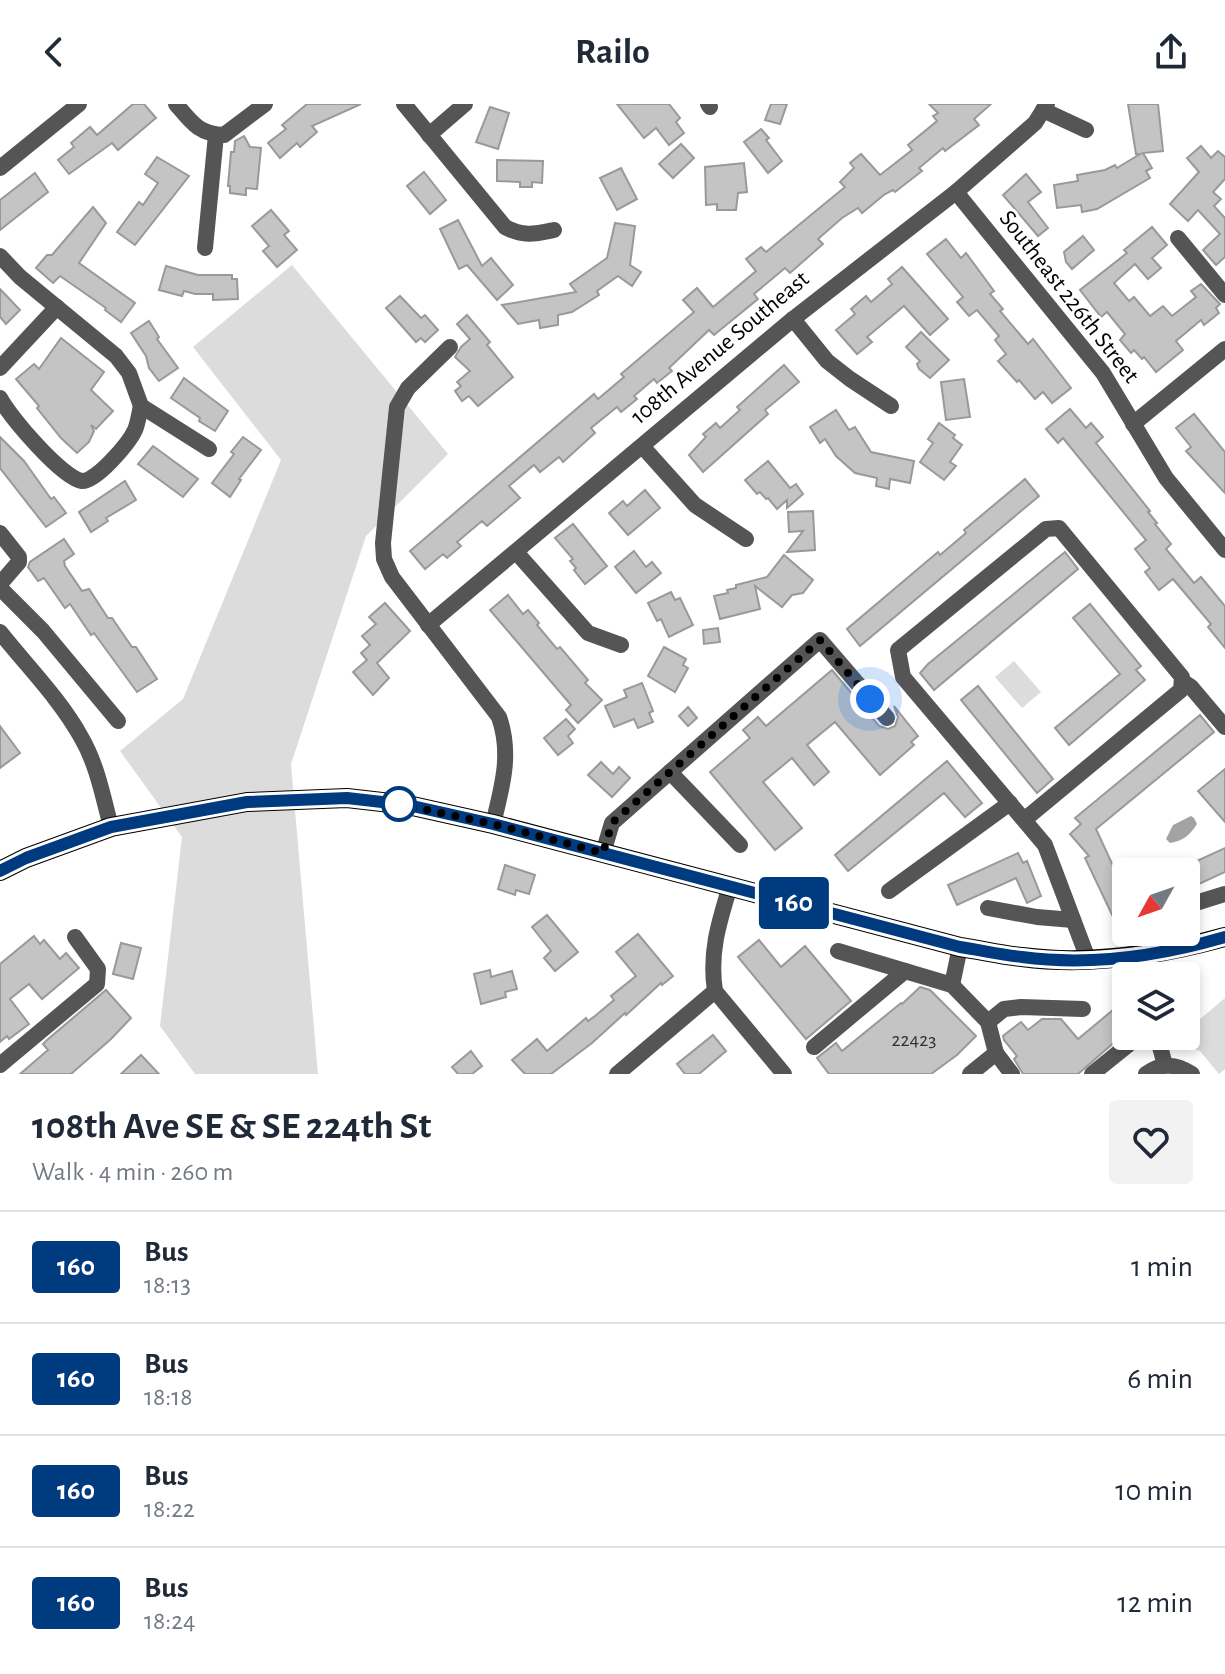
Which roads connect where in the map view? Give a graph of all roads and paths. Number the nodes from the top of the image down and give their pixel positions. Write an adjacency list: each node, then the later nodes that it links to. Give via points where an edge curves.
1 (79, 104): 10 (street)
2 (176, 104): 8 (street, via 204,133)
3 (265, 104): 8 (street, via 235,129)
4 (404, 104): 9 (street)
5 (465, 104): 9 (street)
6 (1045, 107): 7 (street, 108th Avenue Southeast); 11 (street, 108th Avenue Southeast, via 1035,123)
7 (1086, 130)
8 (216, 135): 14 (street)
9 (429, 135): 12 (street, via 505,227 533,235)
10 (0, 168)
11 (956, 192): 18 (street, 108th Avenue Southeast); 25 (street, Southeast 226th Street, via 1103,373)
12 (554, 230)
13 (1178, 238): 16 (street)
14 (205, 248)
15 (0, 256): 17 (street)
16 (1225, 295)
17 (57, 307): 21 (street); 23 (street, via 116,356 133,381)
18 (793, 319): 24 (street, via 827,361); 26 (street, 108th Avenue Southeast)
19 (450, 347): 33 (street, via 408,388 397,407 383,543 392,577)
20 (1225, 349): 25 (street)
21 (0, 368)
22 (0, 398): 23 (street, via 37,444 81,481 97,475 125,445)
23 (141, 406): 27 (street)
24 (891, 406)
25 (1133, 424): 30 (street, Southeast 226th Street, via 1166,478)
26 (642, 446): 29 (street, via 695,505); 31 (street, 108th Avenue Southeast)
27 (209, 449)
28 (0, 533): 32 (street, via 19,562)
29 (746, 539)
30 (1225, 550)
31 (516, 552): 33 (street, 108th Avenue Southeast); 35 (street, via 588,633)
32 (0, 586): 38 (street)
33 (428, 625): 43 (street, via 486,697 504,731 506,769)
34 (0, 632): 44 (street, via 83,739)
35 (621, 645)
36 (1182, 681): 39 (street); 41 (street, via 1059,528 1046,529 898,650 903,677); 42 (street, via 1181,690)
37 (887, 718): 40 (street, via 820,640)
38 (118, 721)
39 (1225, 727)
40 (670, 772): 45 (street); 46 (street, via 612,823)
41 (1010, 803): 42 (street); 49 (street)
42 (1024, 820): 53 (street, via 1045,845)
43 (493, 824): 44 (main road, via 377,801 313,798 247,802); 46 (main road)
44 (111, 827): 47 (main road)
45 (740, 845)
46 (603, 853): 48 (main road)
47 (0, 871)
48 (730, 886): 56 (main road); 61 (street, via 714,940)
49 (889, 891)
50 (1225, 894): 51 (street)
51 (1200, 902)
52 (988, 908): 53 (street)
53 (1073, 920): 58 (street)
54 (75, 937): 68 (street, via 98,969 97,984)
55 (1225, 937): 58 (main road, via 1160,954)
56 (960, 947): 58 (main road, via 1024,958); 60 (street)
57 (838, 951): 59 (street)
58 (1088, 959)
59 (905, 971): 60 (street); 64 (street)
60 (952, 985): 63 (street)
61 (715, 991): 70 (street); 71 (street)
62 (1083, 1009): 63 (street, via 1004,1009)
63 (988, 1022): 67 (street)
64 (814, 1047)
65 (1122, 1050): 74 (street)
66 (1166, 1050): 69 (street)
67 (996, 1053): 72 (street); 73 (street)
68 (0, 1065)
69 (1178, 1068): 75 (street, via 1154,1068)
70 (617, 1074)
71 (784, 1074)
72 (970, 1074)
73 (1012, 1074)
74 (1092, 1074)
75 (1146, 1074)

